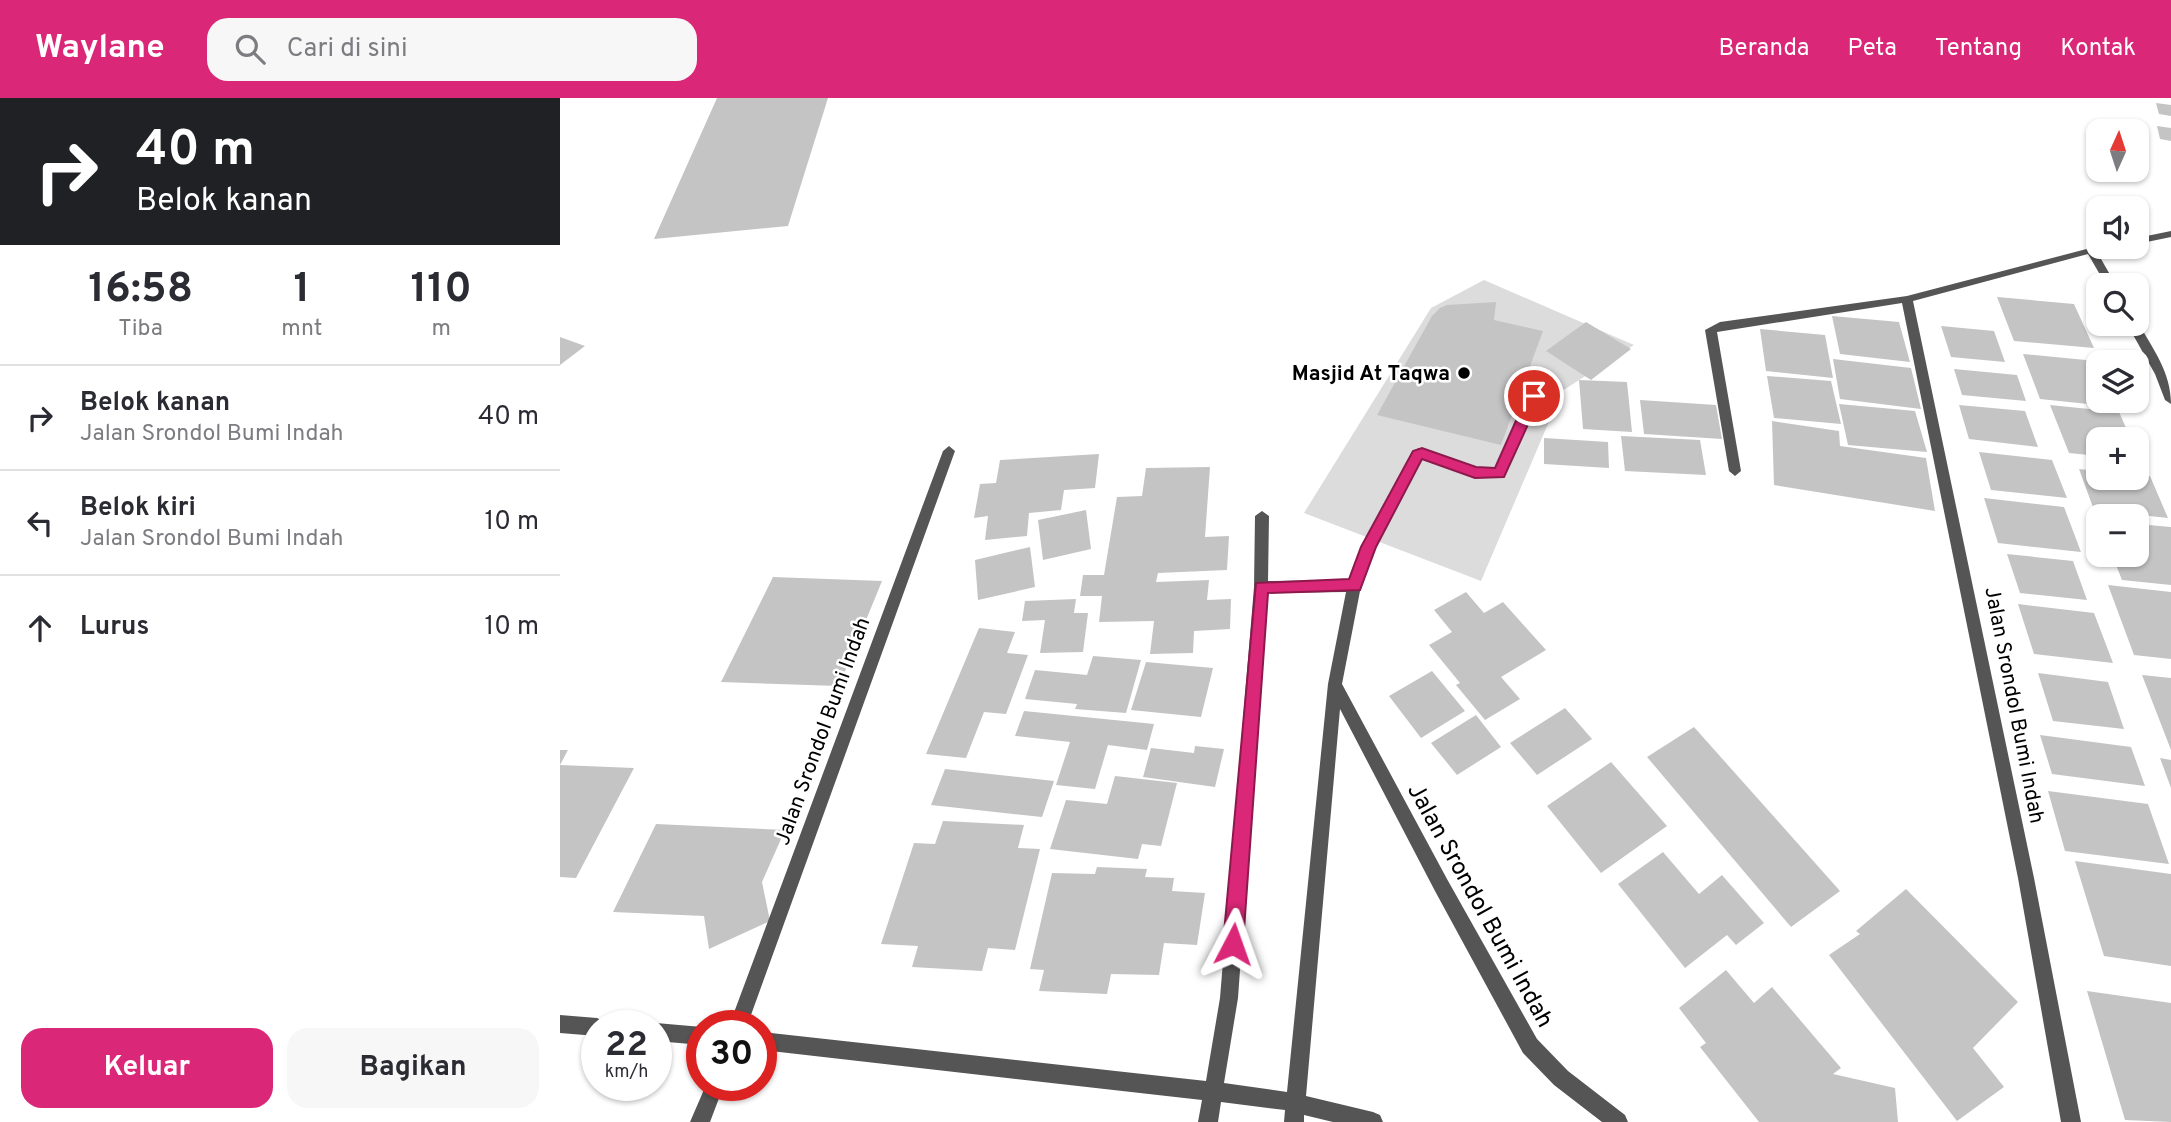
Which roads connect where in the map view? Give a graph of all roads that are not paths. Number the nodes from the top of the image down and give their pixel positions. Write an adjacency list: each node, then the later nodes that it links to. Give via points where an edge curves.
1 (2171, 234): 2 (street)
2 (2149, 239)
3 (2086, 251): 4 (street)
4 (1907, 299): 10 (street, via 1711,330); 27 (street, Jalan Srondol Bumi Indah, via 2024,864)
5 (2141, 336): 6 (street)
6 (2166, 374): 8 (street)
7 (1534, 396): 12 (street, via 1499,473 1475,473 1419,453)
8 (2171, 400)
9 (949, 452): 15 (street, Jalan Srondol Bumi Indah)
10 (1735, 471)
11 (1262, 516): 13 (street)
12 (1348, 585): 13 (street); 14 (street)
13 (1266, 587): 19 (street)
14 (1335, 684): 21 (street); 26 (street, Jalan Srondol Bumi Indah, via 1530,1046 1561,1078)
15 (744, 1010)
16 (560, 1024): 17 (street)
17 (581, 1026)
18 (777, 1043): 19 (street)
19 (1220, 1092): 21 (street); 23 (street)
20 (709, 1101): 22 (street)
21 (1297, 1102): 24 (street); 25 (street)
22 (700, 1122)
23 (1208, 1122)
24 (1294, 1122)
25 (1373, 1122)
26 (1618, 1122)
27 (2071, 1122)

